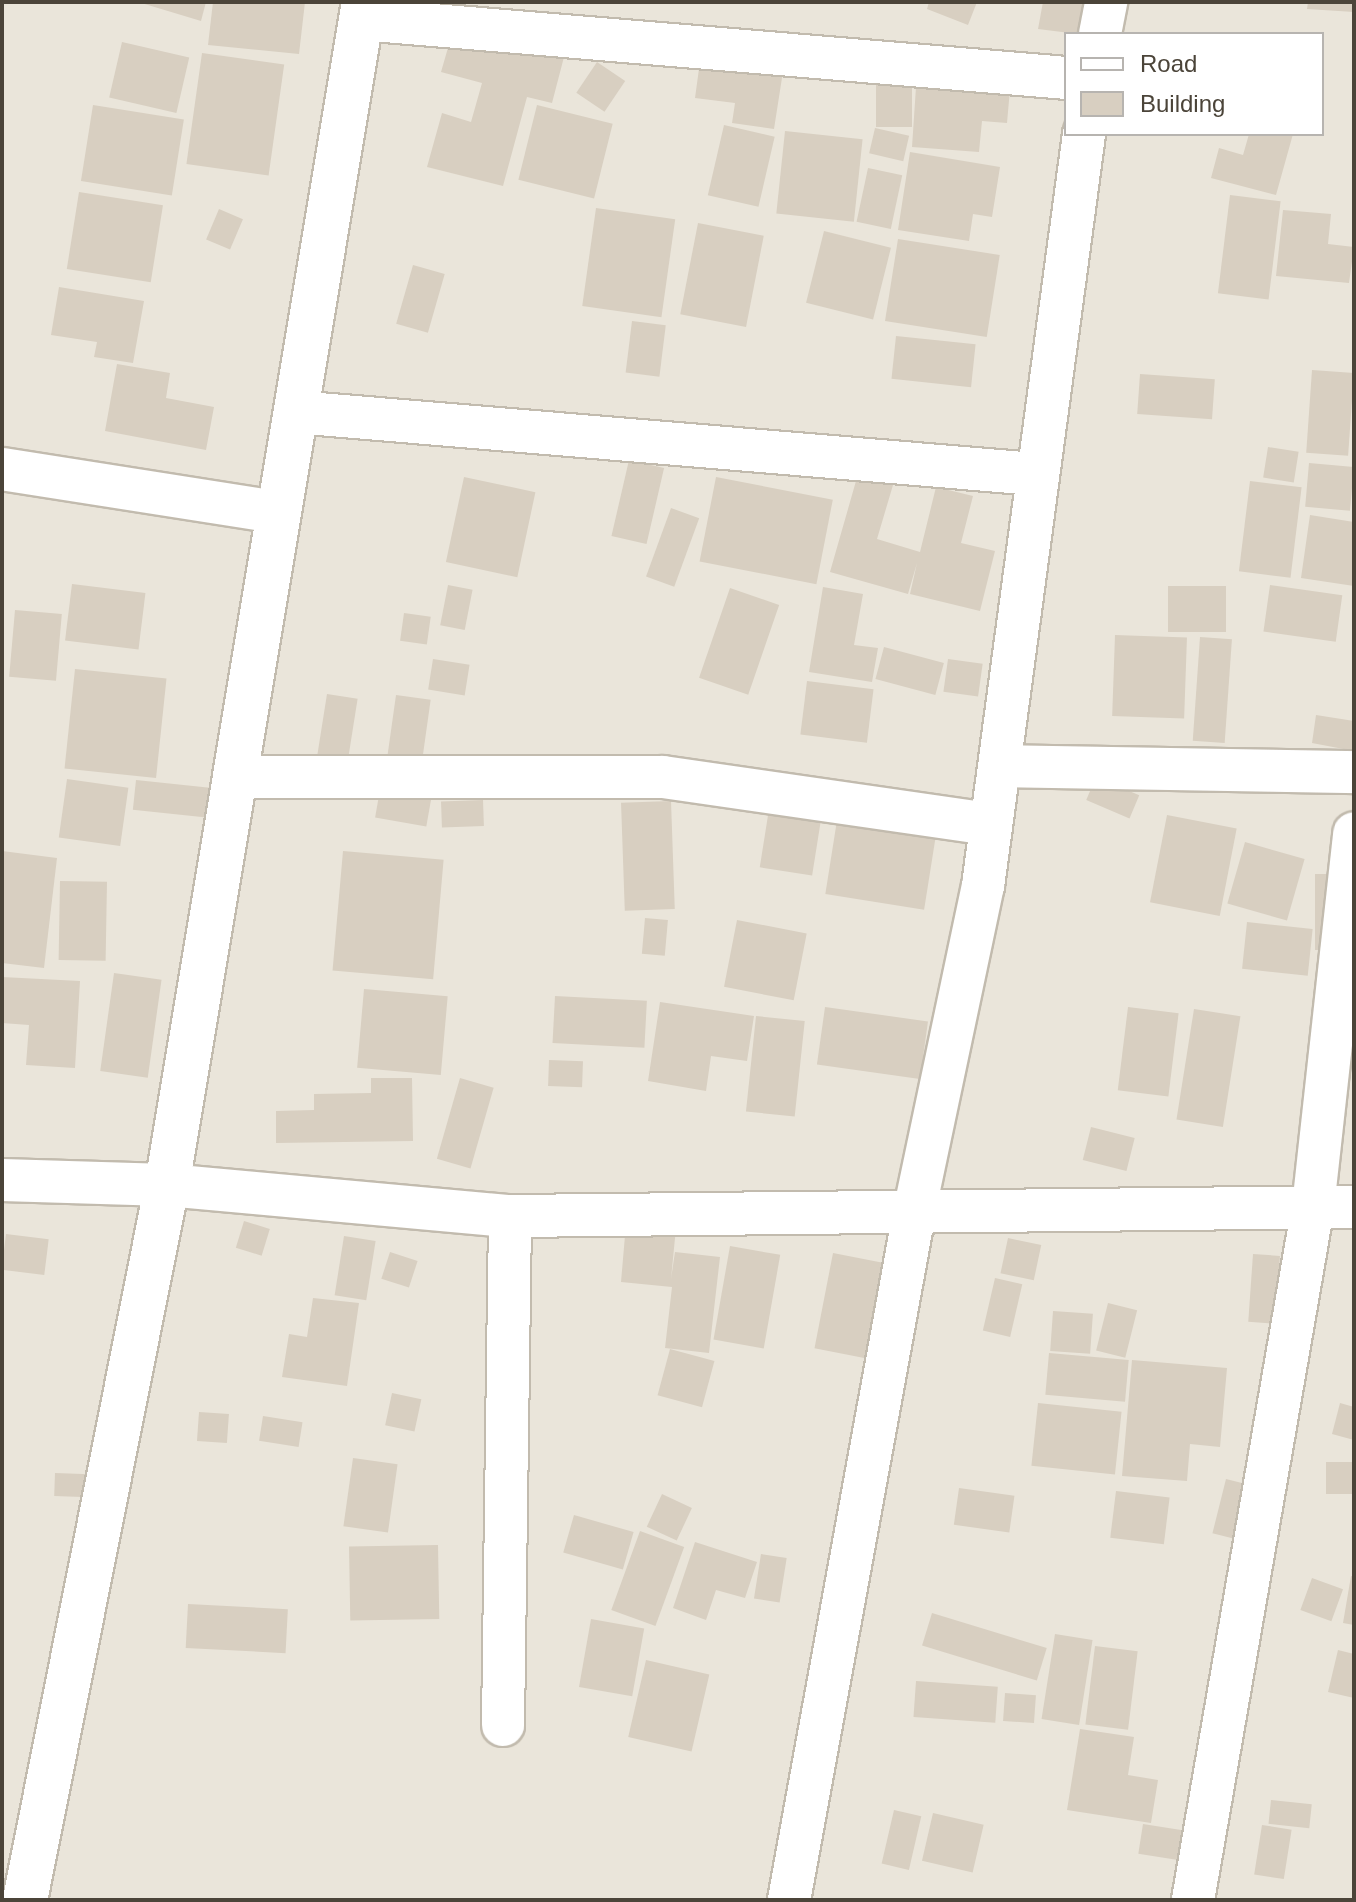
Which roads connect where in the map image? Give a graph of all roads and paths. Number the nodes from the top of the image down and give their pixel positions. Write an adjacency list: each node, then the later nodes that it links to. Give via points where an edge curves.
1 (1106, 2): 3 (street)
2 (362, 10): 4 (street); 6 (street)
3 (1100, 32)
4 (1064, 78)
5 (1084, 136): 8 (street)
6 (295, 412): 8 (street); 9 (street)
7 (2, 469): 9 (street)
8 (1035, 474): 10 (street)
9 (278, 512): 12 (street)
10 (1000, 766): 11 (street); 13 (street)
11 (1354, 772)
12 (235, 777): 13 (street, via 663,777); 16 (street)
13 (991, 824): 19 (street)
14 (1354, 833): 17 (street)
15 (2, 1180): 16 (street)
16 (167, 1185): 20 (street); 22 (street)
17 (1313, 1207): 18 (street); 19 (street); 24 (street)
18 (1354, 1207)
19 (915, 1208): 20 (street); 23 (street)
20 (510, 1216): 21 (street)
21 (503, 1725)
22 (18, 1893)
23 (789, 1900)
24 (1193, 1900)

